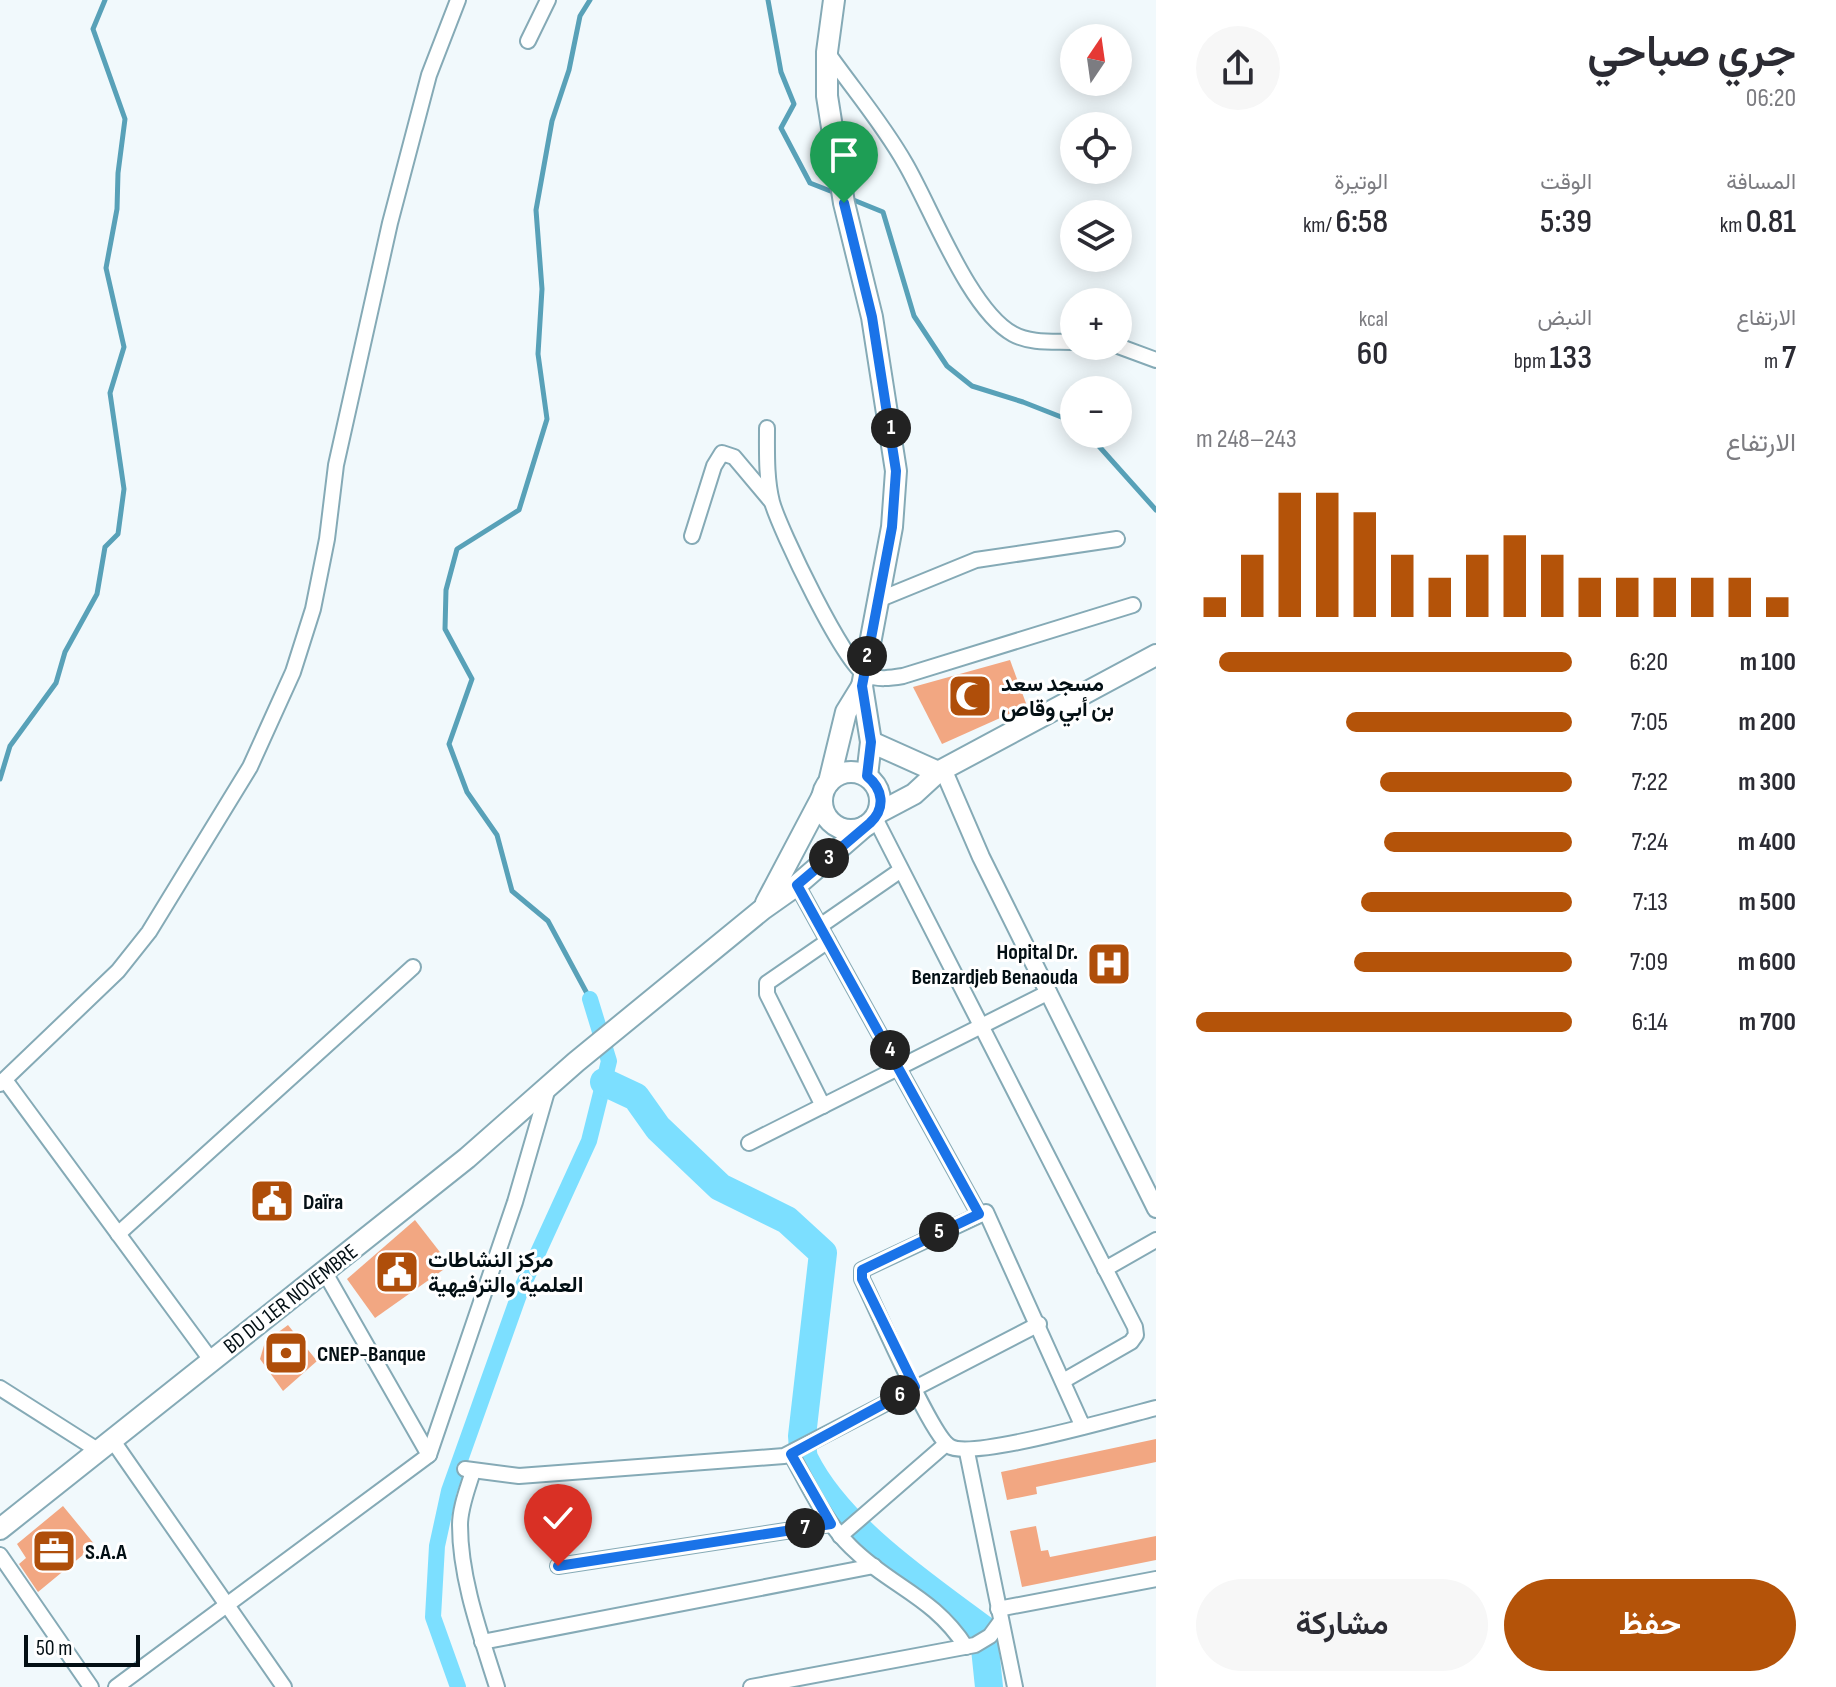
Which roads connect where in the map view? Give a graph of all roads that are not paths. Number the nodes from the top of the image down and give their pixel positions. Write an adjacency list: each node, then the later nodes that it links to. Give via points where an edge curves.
1 (458, 0): 31 (street, via 429,75 394,209 336,465 313,609 293,672 250,767 149,932 118,971)
2 (548, 0): 4 (street)
3 (834, 0): 5 (main road)
4 (528, 41)
5 (827, 52): 6 (street, via 905,161 989,313 1014,334); 13 (main road, via 833,139 872,317 896,471)
6 (1060, 342)
7 (1132, 351): 8 (street)
8 (1156, 360)
9 (767, 428): 10 (street)
10 (772, 503): 11 (street, via 734,457 722,453); 16 (street, via 845,656)
11 (692, 536)
12 (1117, 539): 13 (street, via 976,560)
13 (878, 600): 16 (main road)
14 (1133, 605): 16 (street, via 903,676)
15 (1156, 655): 18 (main road, BD DU 1ER NOVEMBRE)
16 (863, 681): 17 (main road); 20 (main road, via 846,712)
17 (871, 742): 18 (main road); 19 (main road)
18 (940, 770): 19 (main road, via 907,766); 21 (main road, BD DU 1ER NOVEMBRE); 28 (street)
19 (868, 776): 20 (main road, via 840,773); 21 (main road, via 880,794)
20 (825, 790): 21 (main road, via 830,822 847,830); 24 (main road)
21 (873, 820): 22 (street); 23 (main road, BD DU 1ER NOVEMBRE)
22 (901, 870): 25 (street); 29 (street)
23 (797, 885): 24 (main road, BD DU 1ER NOVEMBRE); 25 (street)
24 (763, 909): 32 (main road, BD DU 1ER NOVEMBRE)
25 (820, 926): 26 (street)
26 (828, 941): 30 (street); 33 (street, via 767,983 767,994)
27 (413, 967): 37 (street)
28 (1049, 992): 29 (street); 35 (street)
29 (980, 1027): 30 (street); 39 (street)
30 (901, 1069): 33 (street); 36 (street)
31 (2, 1082): 37 (street)
32 (548, 1087): 40 (main road, BD DU 1ER NOVEMBRE); 52 (street)
33 (823, 1106): 34 (street)
34 (749, 1143)
35 (1156, 1209)
36 (979, 1214): 41 (street, via 988,1214); 44 (street, via 862,1270)
37 (118, 1234): 42 (street)
38 (1156, 1240): 39 (street)
39 (1105, 1269): 43 (street, via 1136,1335)
40 (324, 1271): 42 (main road, BD DU 1ER NOVEMBRE); 52 (street)
41 (1039, 1324): 43 (street); 44 (street)
42 (211, 1360): 49 (main road, BD DU 1ER NOVEMBRE)
43 (1063, 1381): 47 (street)
44 (915, 1387): 48 (street); 50 (street)
45 (0, 1388): 49 (street)
46 (1156, 1408): 47 (street)
47 (1083, 1427): 51 (street)
48 (946, 1444): 51 (street); 53 (street)
49 (106, 1446): 54 (main road, BD DU 1ER NOVEMBRE); 59 (street)
50 (799, 1450): 53 (street); 61 (street, via 519,1476 469,1470 460,1522)
51 (967, 1452): 60 (street)
52 (429, 1455): 59 (street)
53 (845, 1527): 56 (street); 57 (street)
54 (0, 1529)
55 (0, 1555): 63 (street)
56 (558, 1566)
57 (874, 1566): 61 (street); 62 (street, via 942,1615)
58 (1156, 1579): 60 (street)
59 (228, 1606): 64 (street); 65 (street)
60 (998, 1619): 62 (street); 68 (street)
61 (482, 1642): 66 (street)
62 (970, 1646): 67 (street)
63 (91, 1687)
64 (116, 1687)
65 (284, 1687)
66 (497, 1687)
67 (751, 1687)
68 (1015, 1687)

